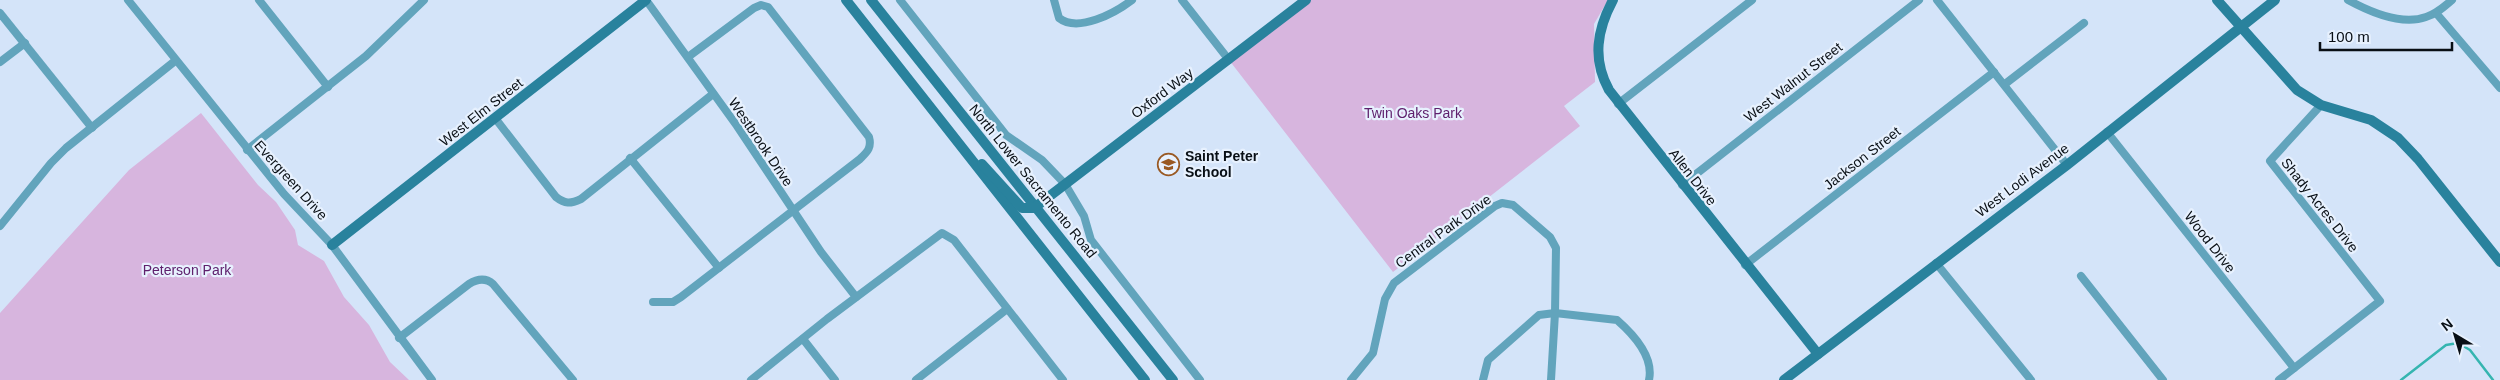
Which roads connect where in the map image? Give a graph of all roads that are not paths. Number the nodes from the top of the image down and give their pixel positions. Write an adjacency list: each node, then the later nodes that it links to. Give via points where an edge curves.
1 (128, 0): 27 (street, Evergreen Drive)
2 (424, 0): 31 (street)
3 (646, 0): 25 (street, Westbrook Drive); 36 (main road, West Elm Street)
4 (846, 0): 40 (main road)
5 (871, 0): 45 (main road, North Lower Sacramento Road)
6 (900, 0): 43 (street, via 1006,135 1035,154)
7 (1054, 0): 8 (street, via 1059,18 1069,24 1114,12)
8 (1132, 0)
9 (1182, 0): 26 (street)
10 (1306, 0): 26 (main road, Oxford Way)
11 (1613, 0): 34 (main road, Allen Drive, via 1598,38 1598,62 1604,81)
12 (1752, 0): 34 (street)
13 (1919, 0): 44 (street, West Walnut Street)
14 (1937, 0): 29 (street)
15 (2217, 0): 23 (main road)
16 (2275, 0): 23 (main road, West Lodi Avenue)
17 (2348, 0): 21 (street, via 2391,18 2418,19)
18 (2452, 0): 21 (street)
19 (261, 1): 31 (street)
20 (0, 13): 24 (street)
21 (2436, 13): 32 (street)
22 (2084, 23): 30 (street)
23 (2241, 26): 35 (main road, via 2290,84); 38 (main road, West Lodi Avenue)
24 (25, 43): 28 (street); 37 (street)
25 (688, 58): 33 (street, Westbrook Drive); 46 (street, via 747,13 761,5 768,7 869,137 871,144 860,159)
26 (1229, 60): 43 (main road, Oxford Way)
27 (175, 61): 37 (street); 39 (street, Evergreen Drive)
28 (0, 62)
29 (1994, 72): 30 (street); 51 (street, Jackson Street)
30 (2005, 84): 42 (street)
31 (328, 88): 39 (street)
32 (2500, 88)
33 (713, 94): 41 (street); 46 (street, Westbrook Drive)
34 (1618, 104): 44 (main road, Allen Drive)
35 (2321, 104): 49 (main road, via 2371,120 2398,138); 61 (street, Shady Acres Drive, via 2270,161 2380,301)
36 (495, 118): 41 (street, via 564,203 572,204 581,199); 48 (main road, West Elm Street)
37 (92, 128): 47 (street, via 51,163)
38 (2107, 132): 42 (main road, West Lodi Avenue); 61 (street, Wood Drive)
39 (247, 150): 48 (street, Evergreen Drive)
40 (963, 150): 45 (main road, via 981,162 1022,208); 68 (main road)
41 (630, 158): 52 (street)
42 (2067, 165): 50 (main road, West Lodi Avenue)
43 (1065, 184): 45 (main road, Oxford Way); 70 (street, via 1084,216 1091,240)
44 (1682, 185): 51 (main road, Allen Drive)
45 (1034, 208): 69 (main road, North Lower Sacramento Road)
46 (793, 211): 52 (street); 54 (street, Westbrook Drive)
47 (0, 226)
48 (332, 245): 58 (street, Evergreen Drive)
49 (2500, 262)
50 (1936, 263): 60 (main road, West Lodi Avenue); 76 (street)
51 (1745, 265): 60 (main road, Allen Drive)
52 (718, 268): 55 (street, via 673,302)
53 (2081, 276): 77 (street)
54 (856, 297): 56 (street, via 942,233 948,234); 59 (street)
55 (653, 302)
56 (1007, 309): 66 (street); 67 (street)
57 (1555, 313): 71 (street, Central Park Drive, via 1556,248 1550,237 1514,205 1502,203 1394,283 1385,299 1373,353); 72 (street, via 1538,315 1530,320 1488,360); 73 (street, Central Park Drive); 74 (street, via 1617,320 1648,359)
58 (399, 338): 62 (street, Evergreen Drive); 63 (street, via 468,284 478,279 485,280 493,284)
59 (803, 339): 64 (street); 65 (street)
60 (1818, 354): 75 (main road, West Lodi Avenue)
61 (2294, 368): 78 (street)
62 (432, 380)
63 (573, 380)
64 (751, 380)
65 (835, 380)
66 (916, 380)
67 (1063, 380)
68 (1144, 380)
69 (1173, 380)
70 (1200, 380)
71 (1351, 380)
72 (1483, 380)
73 (1551, 380)
74 (1649, 380)
75 (1784, 380)
76 (2031, 380)
77 (2164, 380)
78 (2279, 380)

